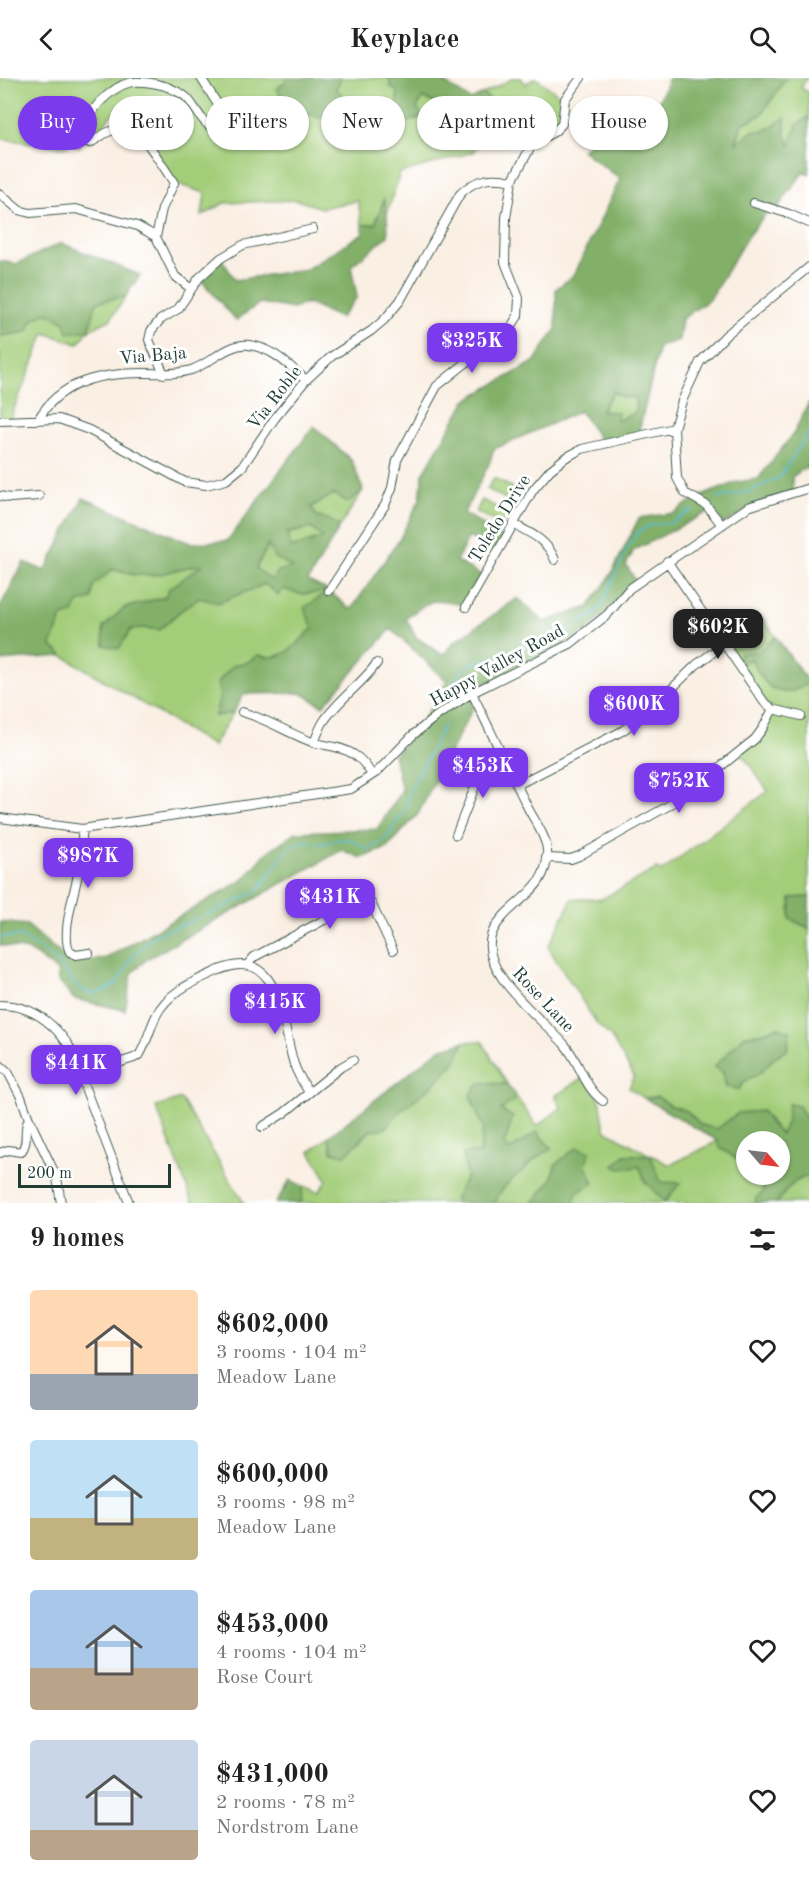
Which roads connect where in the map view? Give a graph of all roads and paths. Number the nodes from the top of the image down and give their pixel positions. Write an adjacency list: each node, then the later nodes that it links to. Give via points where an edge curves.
1 (201, 78): 8 (street, via 227,119 222,127 201,120 185,96 141,78 115,87 88,118 84,132 84,140 90,143 108,131 132,128 174,183 162,209)
2 (581, 78): 3 (street, via 565,99 562,124 533,143)
3 (512, 181): 12 (street, Via Roble, via 491,178 466,188 395,306 371,331 332,356); 23 (street, via 505,262 519,298 518,316 511,327 437,386 397,460 386,505)
4 (0, 194): 8 (street, via 19,210 76,209 137,226)
5 (754, 203): 6 (street)
6 (809, 223)
7 (313, 229): 10 (street, via 243,245 221,258)
8 (156, 237): 10 (street, via 175,276)
9 (809, 267): 15 (street, via 726,335 700,362)
10 (190, 288): 11 (street, via 178,309 160,320 149,337)
11 (164, 374): 12 (street, Via Baja, via 189,371 229,349 246,345 264,348); 13 (street, Via Baja, via 94,377 77,383 53,399)
12 (306, 380): 13 (street, Via Roble, via 242,468 213,484 185,482 74,424 59,419)
13 (38, 420): 14 (street, Via Roble)
14 (0, 421)
15 (674, 428): 19 (street, Toledo Drive, via 602,443 565,458 542,479); 20 (street, via 677,478 685,493 706,505)
16 (809, 488): 20 (street, Happy Valley Road, via 748,507)
17 (0, 496): 18 (street)
18 (39, 496)
19 (513, 524): 21 (street, via 540,538); 24 (street, Toledo Drive)
20 (722, 525): 22 (street, Happy Valley Road)
21 (555, 560)
22 (667, 561): 25 (street); 27 (street, Happy Valley Road, via 629,589 607,615 570,644)
23 (329, 591)
24 (466, 607)
25 (723, 645): 28 (street, via 764,702); 34 (street, via 622,731)
26 (377, 663): 31 (street, via 323,722)
27 (471, 693): 32 (street); 33 (street, Happy Valley Road, via 438,715)
28 (773, 708): 30 (street); 38 (street, via 763,728 746,746 668,806 579,856)
29 (242, 712): 31 (street, via 266,719)
30 (801, 716)
31 (314, 743): 33 (street, via 352,753)
32 (501, 754): 34 (street); 37 (street, via 483,766)
33 (372, 775): 36 (street, Happy Valley Road, via 351,789)
34 (517, 785): 38 (street, via 544,841)
35 (0, 818): 36 (street, Happy Valley Road)
36 (82, 829): 40 (street, via 81,858 66,940 70,952)
37 (456, 835)
38 (546, 858): 47 (street, Rose Lane, via 540,881 493,932 492,954 499,975 564,1045 591,1090)
39 (393, 950): 41 (street, via 371,903 364,899 254,957)
40 (89, 953)
41 (248, 964): 45 (street, via 226,967 192,982 163,1004 140,1054); 46 (street, via 258,967 272,984 294,1063)
42 (0, 1005): 45 (street, via 30,1010 53,1025 69,1046)
43 (353, 1060): 46 (street)
44 (0, 1065): 48 (street, via 8,1072)
45 (81, 1075): 52 (street)
46 (309, 1092): 49 (street)
47 (603, 1101)
48 (29, 1119): 50 (street, via 21,1152); 51 (street, via 57,1178)
49 (262, 1127)
50 (0, 1153)
51 (61, 1203)
52 (129, 1203)

